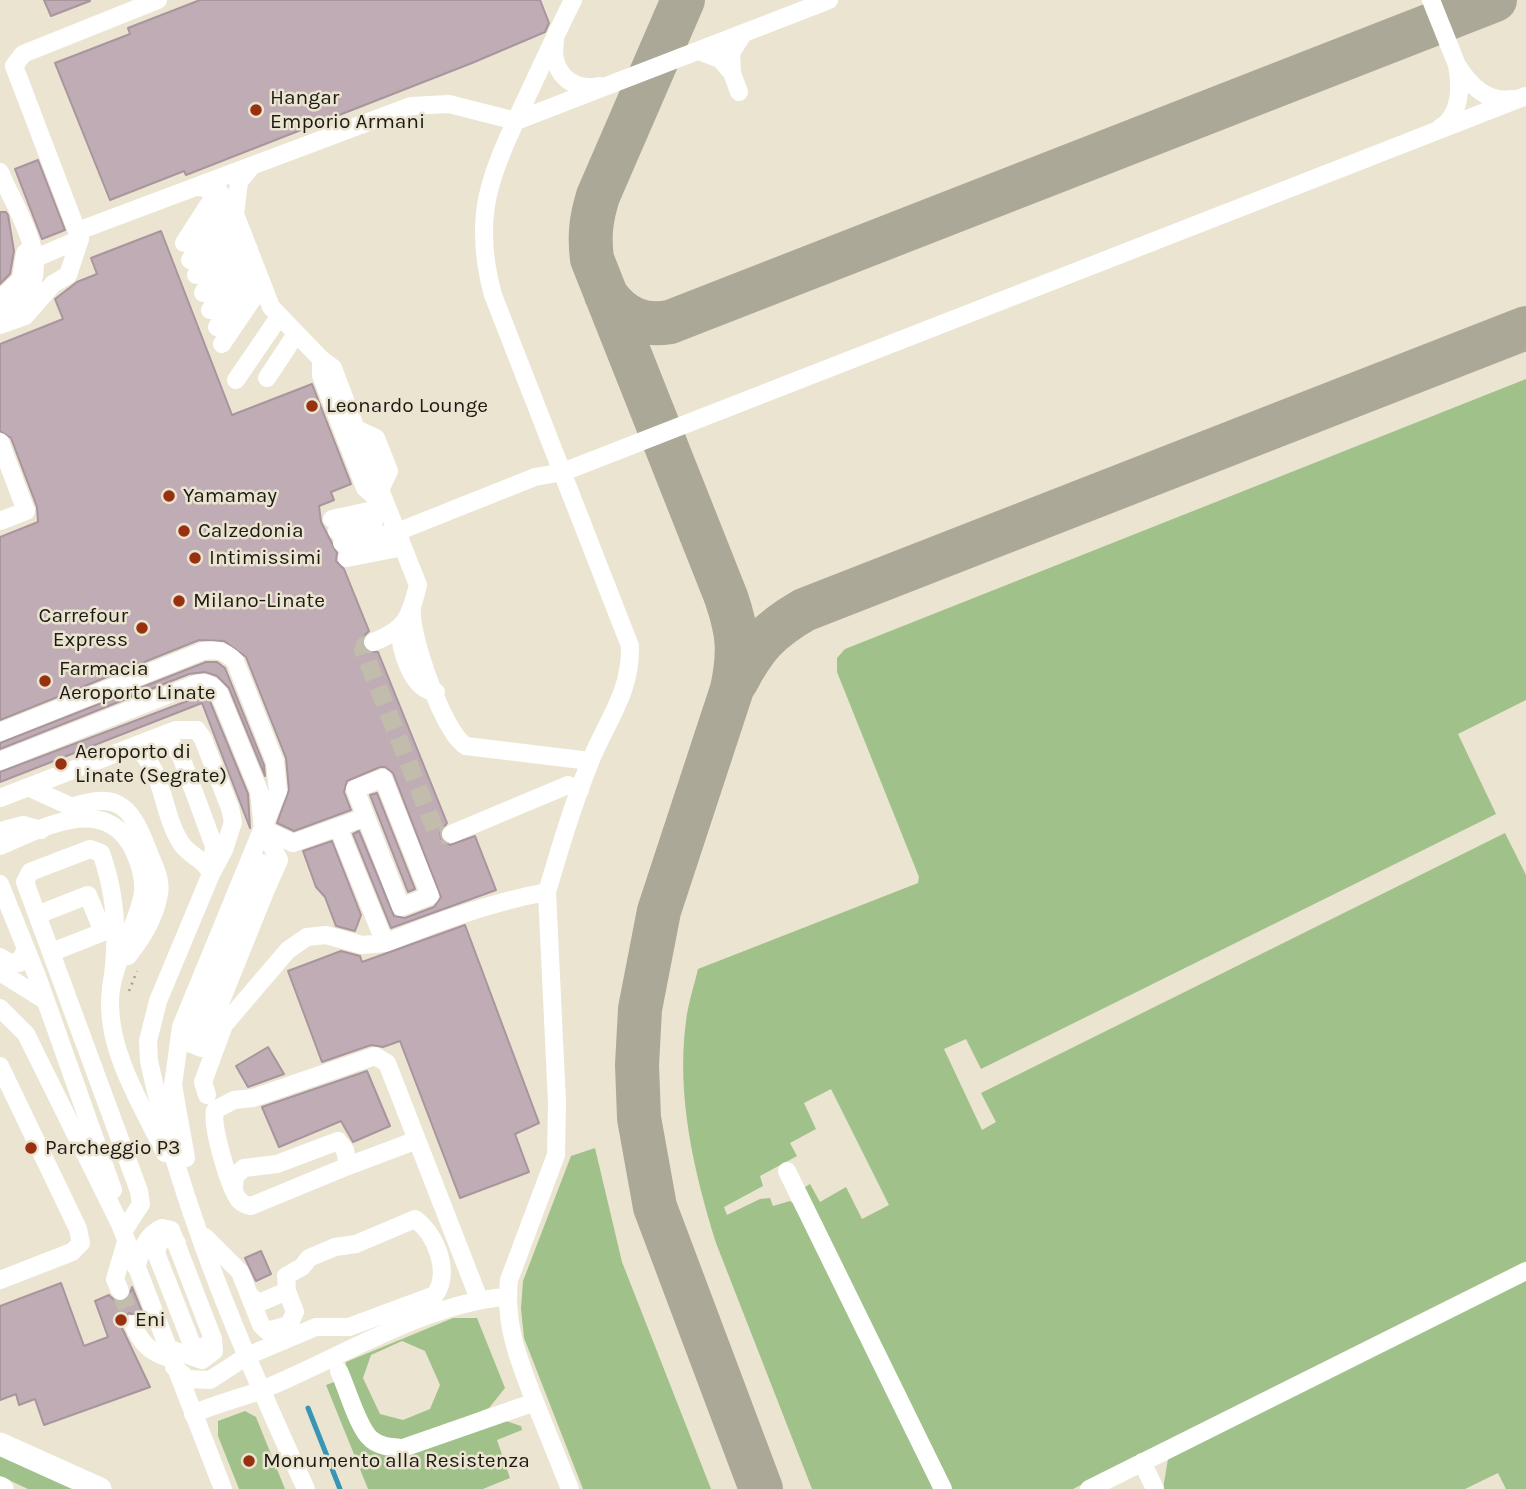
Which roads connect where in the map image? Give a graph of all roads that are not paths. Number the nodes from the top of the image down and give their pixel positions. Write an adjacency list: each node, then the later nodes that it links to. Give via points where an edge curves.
1 (158, 0): 19 (lane, via 17,58 14,66)
2 (573, 0): 6 (lane)
3 (829, 0): 5 (lane)
4 (1431, 0): 8 (lane)
5 (743, 34): 7 (lane); 9 (lane, via 731,53)
6 (555, 36): 10 (lane, via 553,53 567,81 592,87); 13 (lane)
7 (699, 51): 9 (lane, via 720,59); 10 (lane)
8 (1457, 65): 12 (lane, via 1478,92 1505,100); 14 (lane, via 1460,82 1455,107 1448,123)
9 (732, 74): 11 (lane)
10 (616, 83): 13 (lane)
11 (739, 92)
12 (1523, 97): 14 (lane)
13 (516, 121): 15 (lane, via 449,104 411,106); 32 (lane, via 495,162 485,202 487,272)
14 (1433, 132): 32 (lane)
15 (251, 167): 17 (lane); 18 (lane)
16 (2, 177): 21 (lane); 24 (lane, via 26,257 21,279)
17 (200, 187): 18 (lane); 19 (lane)
18 (227, 202): 18 (lane, via 190,259); 20 (lane)
19 (79, 235): 21 (lane); 27 (lane, via 68,275 53,284 25,316)
20 (245, 241): 22 (lane); 22 (lane, via 216,327); 23 (lane)
21 (36, 258): 25 (lane, via 34,280 25,296)
22 (259, 277): 26 (lane)
23 (203, 293)
24 (0, 300)
25 (0, 317)
26 (283, 321): 28 (lane); 29 (lane); 30 (lane)
27 (0, 325)
28 (321, 359): 33 (lane, via 321,375 365,488); 33 (lane, via 332,368 356,429 376,438 389,471)
29 (238, 377)
30 (267, 378)
31 (0, 442): 34 (lane, via 26,511)
32 (563, 472): 33 (lane); 42 (lane, via 630,646 625,692)
33 (392, 519): 33 (lane, via 339,538); 35 (lane, via 418,585)
34 (0, 521)
35 (412, 611): 36 (lane); 38 (lane, via 416,643)
36 (400, 629): 37 (lane); 38 (lane, via 400,641 418,685 425,692)
37 (373, 642)
38 (436, 692): 42 (lane, via 454,737 466,746)
39 (0, 732): 47 (lane, via 203,651 227,653 235,661 275,762 278,791)
40 (142, 743): 43 (lane); 53 (lane, via 181,843 206,862); 53 (lane, via 171,743 180,754 214,846); 53 (lane, via 188,728 197,730 203,739 233,822 225,850)
41 (0, 761): 47 (lane, via 204,682 219,693 249,766 263,807)
42 (590, 761): 44 (lane)
43 (28, 787): 45 (lane); 63 (lane, via 72,807 110,800 129,811 141,831 160,892 151,922)
44 (580, 789): 51 (lane, via 568,785); 55 (lane)
45 (0, 798)
46 (366, 817): 46 (lane, via 401,907 430,896 383,778 355,789); 50 (lane)
47 (263, 829): 50 (lane, via 293,843); 67 (lane, via 181,1027); 67 (lane, via 279,860 275,869 262,863 189,1042 202,1048 198,1057)
48 (41, 830): 49 (lane, via 23,825); 52 (lane); 63 (lane, via 96,817 128,839 141,868 144,889)
49 (0, 831)
50 (344, 831): 58 (lane)
51 (451, 834)
52 (0, 846)
53 (211, 874): 74 (lane, via 158,1001 148,1041 156,1091)
54 (0, 884): 59 (lane)
55 (547, 892): 58 (lane, via 436,922); 82 (lane, via 556,1155 509,1280)
56 (37, 915): 57 (lane, via 88,895); 60 (lane); 63 (lane, via 25,882 30,872 90,849 101,853 115,901)
57 (103, 932): 60 (lane); 66 (lane, via 108,946 102,1002 109,1036)
58 (385, 943): 69 (lane, via 362,944 326,935 307,937 288,950 224,1025 203,1082)
59 (26, 949): 61 (lane, via 19,963); 64 (lane)
60 (52, 952): 75 (lane, via 139,1191 141,1204)
61 (0, 957)
62 (0, 972): 64 (lane)
63 (114, 980): 66 (lane, via 111,1021)
64 (46, 1001): 75 (lane, via 111,1180)
65 (0, 1008): 75 (lane, via 26,1034)
66 (118, 1052): 74 (lane)
67 (176, 1060): 74 (lane, via 173,1085)
68 (0, 1066): 78 (lane, via 81,1243 72,1252)
69 (206, 1095)
70 (417, 1140): 71 (lane); 73 (lane, via 387,1063 375,1056 361,1058 215,1110 212,1119); 83 (lane)
71 (348, 1166): 73 (lane, via 251,1206 237,1198); 73 (lane, via 338,1141 277,1164 244,1168 235,1176)
72 (787, 1171): 97 (lane)
73 (234, 1188)
74 (199, 1227): 81 (lane, via 240,1272); 85 (lane)
75 (123, 1233): 76 (lane); 79 (lane, via 116,1279)
76 (136, 1267): 86 (lane); 86 (lane, via 152,1233 171,1230 215,1351 202,1360)
77 (1526, 1271): 92 (lane)
78 (0, 1280)
79 (120, 1291)
80 (287, 1291): 81 (lane, via 259,1303); 81 (lane, via 295,1312 289,1325 279,1330 267,1331 261,1325); 85 (lane, via 286,1276 309,1258 415,1219 426,1228 444,1271 443,1284 435,1294 349,1327 316,1327)
81 (250, 1296)
82 (507, 1297): 83 (lane); 89 (lane, via 512,1344)
83 (479, 1299): 88 (lane, via 388,1332)
84 (133, 1324): 86 (lane, via 140,1342)
85 (247, 1356): 86 (lane, via 210,1380 188,1379); 88 (lane)
86 (171, 1358): 90 (lane)
87 (339, 1371): 89 (lane, via 364,1429 383,1446 403,1448)
88 (262, 1390): 90 (lane); 95 (lane)
89 (535, 1402): 96 (lane)
90 (193, 1414): 94 (lane)
91 (6, 1445): 93 (main road)
92 (1142, 1462): 98 (lane); 99 (lane)
93 (100, 1489)
94 (223, 1489)
95 (304, 1489)
96 (570, 1489)
97 (943, 1489)
98 (1089, 1489)
99 (1155, 1489)

